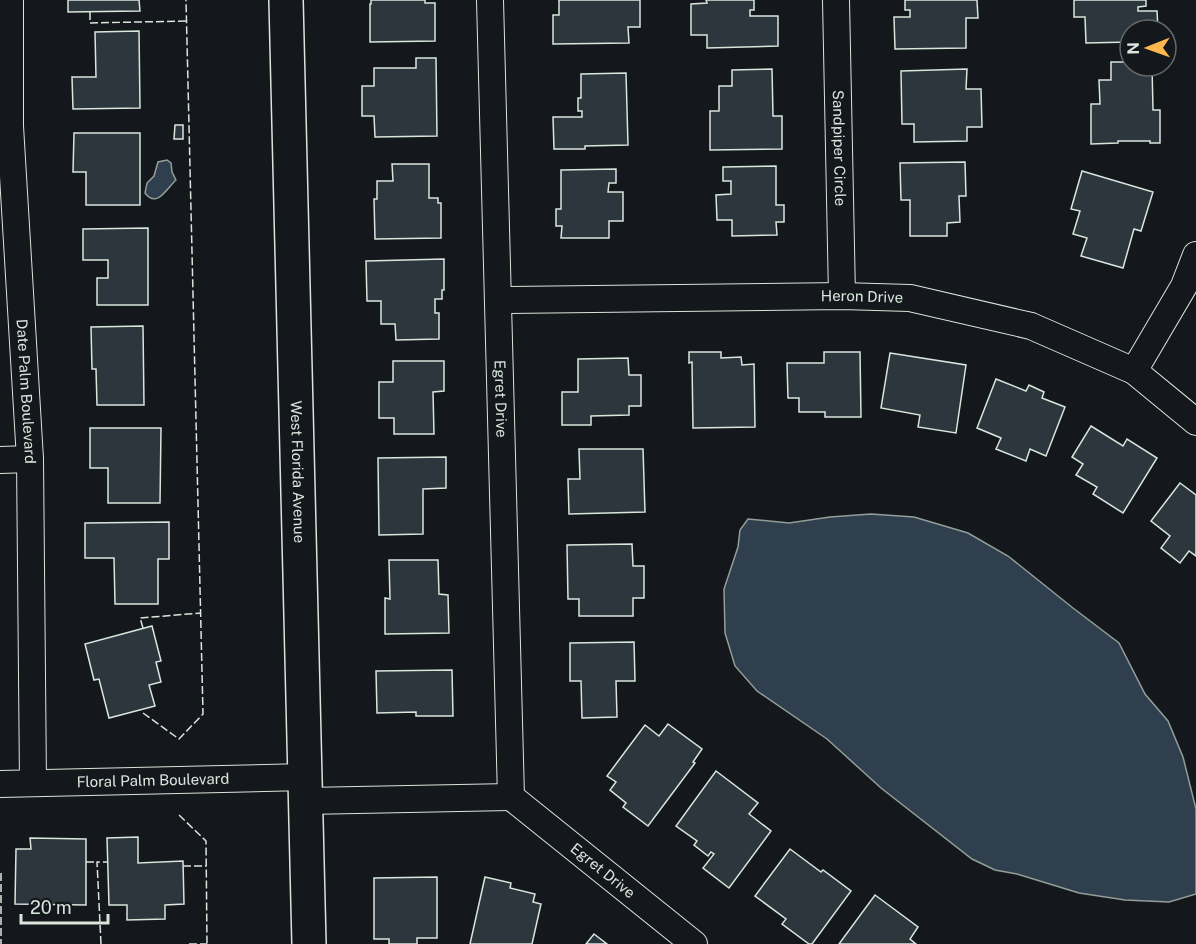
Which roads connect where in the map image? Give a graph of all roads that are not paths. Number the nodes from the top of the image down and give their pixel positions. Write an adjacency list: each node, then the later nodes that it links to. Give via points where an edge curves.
1 (10, 0): 5 (street, Date Palm Boulevard)
2 (286, 0): 15 (street, West Florida Avenue)
3 (490, 0): 8 (street, Egret Drive)
4 (836, 0): 7 (street, Sandpiper Circle)
5 (5, 127): 11 (street, Date Palm Boulevard)
6 (1196, 255): 9 (street, via 1184,286)
7 (842, 296): 8 (street, Heron Drive); 9 (street, Heron Drive, via 910,298 1031,326)
8 (499, 300): 16 (street, Egret Drive)
9 (1134, 371): 10 (street, Heron Drive)
10 (1196, 422)
11 (30, 459): 12 (street); 13 (street, Date Palm Boulevard)
12 (0, 460)
13 (33, 783): 14 (street, Floral Palm Boulevard); 15 (street, Floral Palm Boulevard)
14 (0, 784)
15 (306, 789): 16 (street); 17 (street, West Florida Avenue)
16 (511, 797): 18 (street, Egret Drive)
17 (309, 944)
18 (694, 944)

